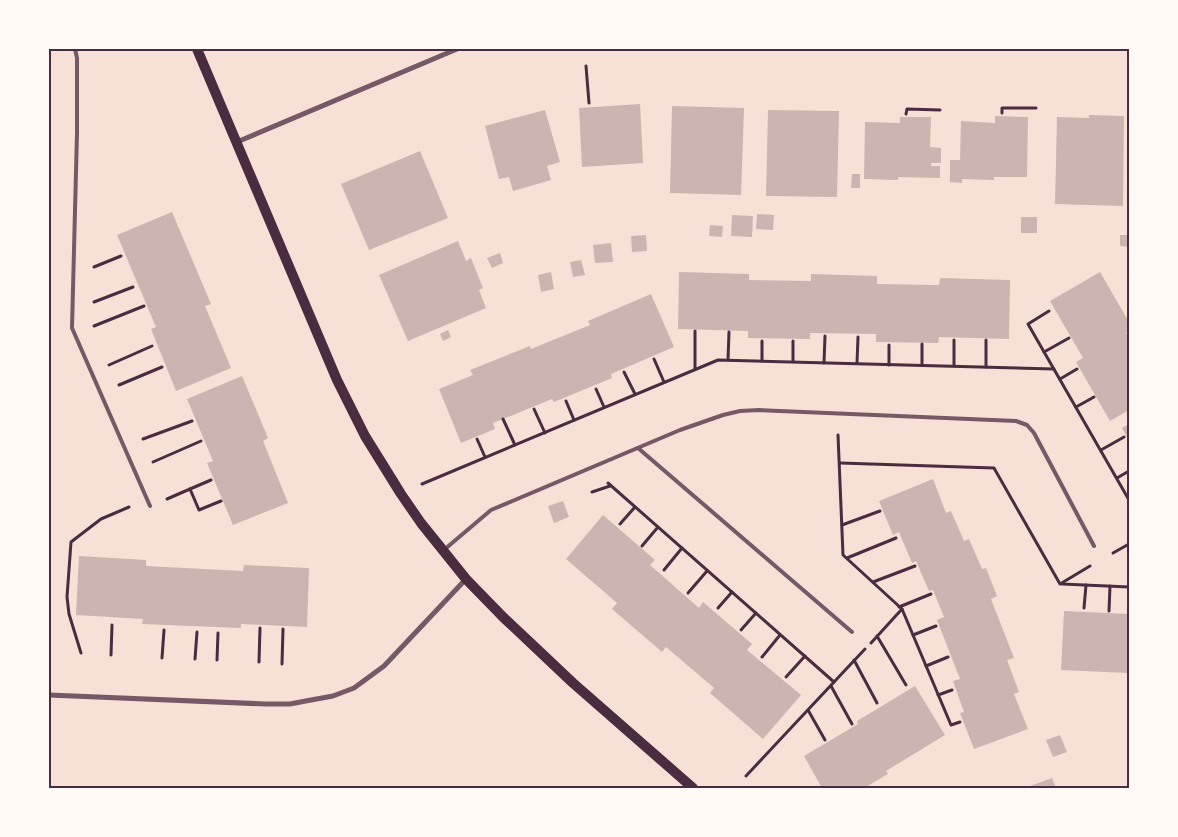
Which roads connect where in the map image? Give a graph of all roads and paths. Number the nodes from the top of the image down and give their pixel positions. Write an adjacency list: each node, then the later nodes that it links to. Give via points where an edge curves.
1 (75, 49): 12 (lane, via 77,133)
2 (197, 49): 10 (main road)
3 (458, 49): 10 (street)
4 (586, 66): 5 (path)
5 (588, 103)
6 (1036, 108): 8 (path, via 1002,108)
7 (940, 110): 9 (path, via 907,109)
8 (1002, 113)
9 (906, 114)
10 (237, 142): 87 (main road, via 337,380 365,436 401,494)
11 (121, 256): 12 (path)
12 (73, 276): 15 (lane)
13 (133, 287): 15 (path)
14 (144, 306): 19 (path)
15 (72, 310): 19 (lane)
16 (1049, 311): 30 (path, via 1028,324)
17 (695, 332): 42 (path)
18 (729, 332): 32 (path)
19 (75, 334): 44 (lane)
20 (825, 336): 35 (path)
21 (858, 337): 36 (path)
22 (1068, 338): 30 (path)
23 (954, 340): 39 (path)
24 (986, 340): 41 (path)
25 (762, 341): 33 (path)
26 (794, 341): 34 (path)
27 (889, 344): 37 (path)
28 (922, 344): 38 (path)
29 (152, 346): 44 (path)
30 (1044, 352): 46 (path)
31 (654, 359): 47 (path)
32 (728, 360)
33 (762, 361)
34 (793, 362)
35 (824, 363)
36 (857, 363)
37 (889, 364)
38 (922, 365)
39 (954, 366)
40 (162, 367): 49 (path)
41 (986, 367)
42 (695, 369)
43 (1077, 369): 46 (path)
44 (91, 372): 49 (lane)
45 (624, 372): 50 (path)
46 (1060, 379): 54 (path)
47 (664, 382)
48 (596, 390): 53 (path)
49 (100, 393): 64 (lane)
50 (635, 394)
51 (1094, 397): 54 (path)
52 (566, 401): 57 (path)
53 (604, 407)
54 (1076, 407): 66 (path)
55 (534, 409): 59 (path)
56 (503, 419): 63 (path)
57 (574, 420)
58 (192, 421): 64 (path)
59 (545, 433)
60 (1124, 438): 66 (path)
61 (477, 440): 67 (path)
62 (201, 442): 69 (path)
63 (515, 445)
64 (124, 447): 69 (lane)
65 (638, 448): 85 (lane, via 723,414 740,411 1016,421 1027,425 1034,433); 87 (lane, via 491,510); 114 (lane)
66 (1101, 450): 71 (path)
67 (485, 457)
68 (840, 463): 96 (path, via 994,468)
69 (134, 470): 73 (lane)
70 (1129, 471): 71 (path)
71 (1117, 478): 74 (path)
72 (211, 480): 75 (path, via 190,489 199,510)
73 (147, 500): 76 (lane); 119 (path, via 101,519 71,542 67,597)
74 (1129, 500)
75 (221, 501)
76 (150, 506)
77 (635, 507): 79 (path)
78 (880, 511): 80 (path)
79 (620, 524)
80 (842, 525)
81 (658, 527): 84 (path)
82 (896, 538): 89 (path)
83 (1129, 544): 88 (path)
84 (642, 546)
85 (1094, 546)
86 (682, 548): 92 (path)
87 (443, 551): 94 (main road)
88 (1112, 554)
89 (847, 558)
90 (1095, 564): 96 (path)
91 (914, 566): 95 (path)
92 (664, 570)
93 (707, 571): 101 (path)
94 (466, 579): 136 (street, via 384,666 354,688 333,696 290,704 265,704); 144 (main road, via 573,683)
95 (873, 582)
96 (1060, 584): 97 (path)
97 (1086, 585): 98 (path); 104 (path)
98 (1110, 586): 99 (path); 105 (path)
99 (1129, 587)
100 (732, 592): 103 (path)
101 (688, 593)
102 (930, 594): 118 (path, via 900,608)
103 (718, 608)
104 (1084, 608)
105 (1109, 611)
106 (756, 613): 112 (path)
107 (112, 625): 120 (path)
108 (936, 626): 118 (path)
109 (260, 628): 128 (path)
110 (283, 629): 129 (path)
111 (164, 630): 124 (path)
112 (741, 630)
113 (197, 632): 125 (path)
114 (852, 632)
115 (218, 633): 126 (path)
116 (780, 635): 122 (path)
117 (877, 636): 134 (path)
118 (913, 636): 130 (path)
119 (81, 653)
120 (111, 655)
121 (805, 656): 131 (path)
122 (762, 657)
123 (948, 657): 130 (path)
124 (162, 658)
125 (195, 659)
126 (218, 660)
127 (854, 660): 138 (path)
128 (259, 662)
129 (282, 664)
130 (926, 666): 137 (path)
131 (786, 677)
132 (834, 682): 133 (path)
133 (831, 686): 139 (path); 141 (path)
134 (906, 686)
135 (952, 690): 137 (path)
136 (49, 695)
137 (938, 696): 140 (path, via 951,725)
138 (877, 703)
139 (808, 710): 142 (path); 143 (path)
140 (960, 722)
141 (852, 724)
142 (825, 740)
143 (746, 776)
144 (693, 788)

